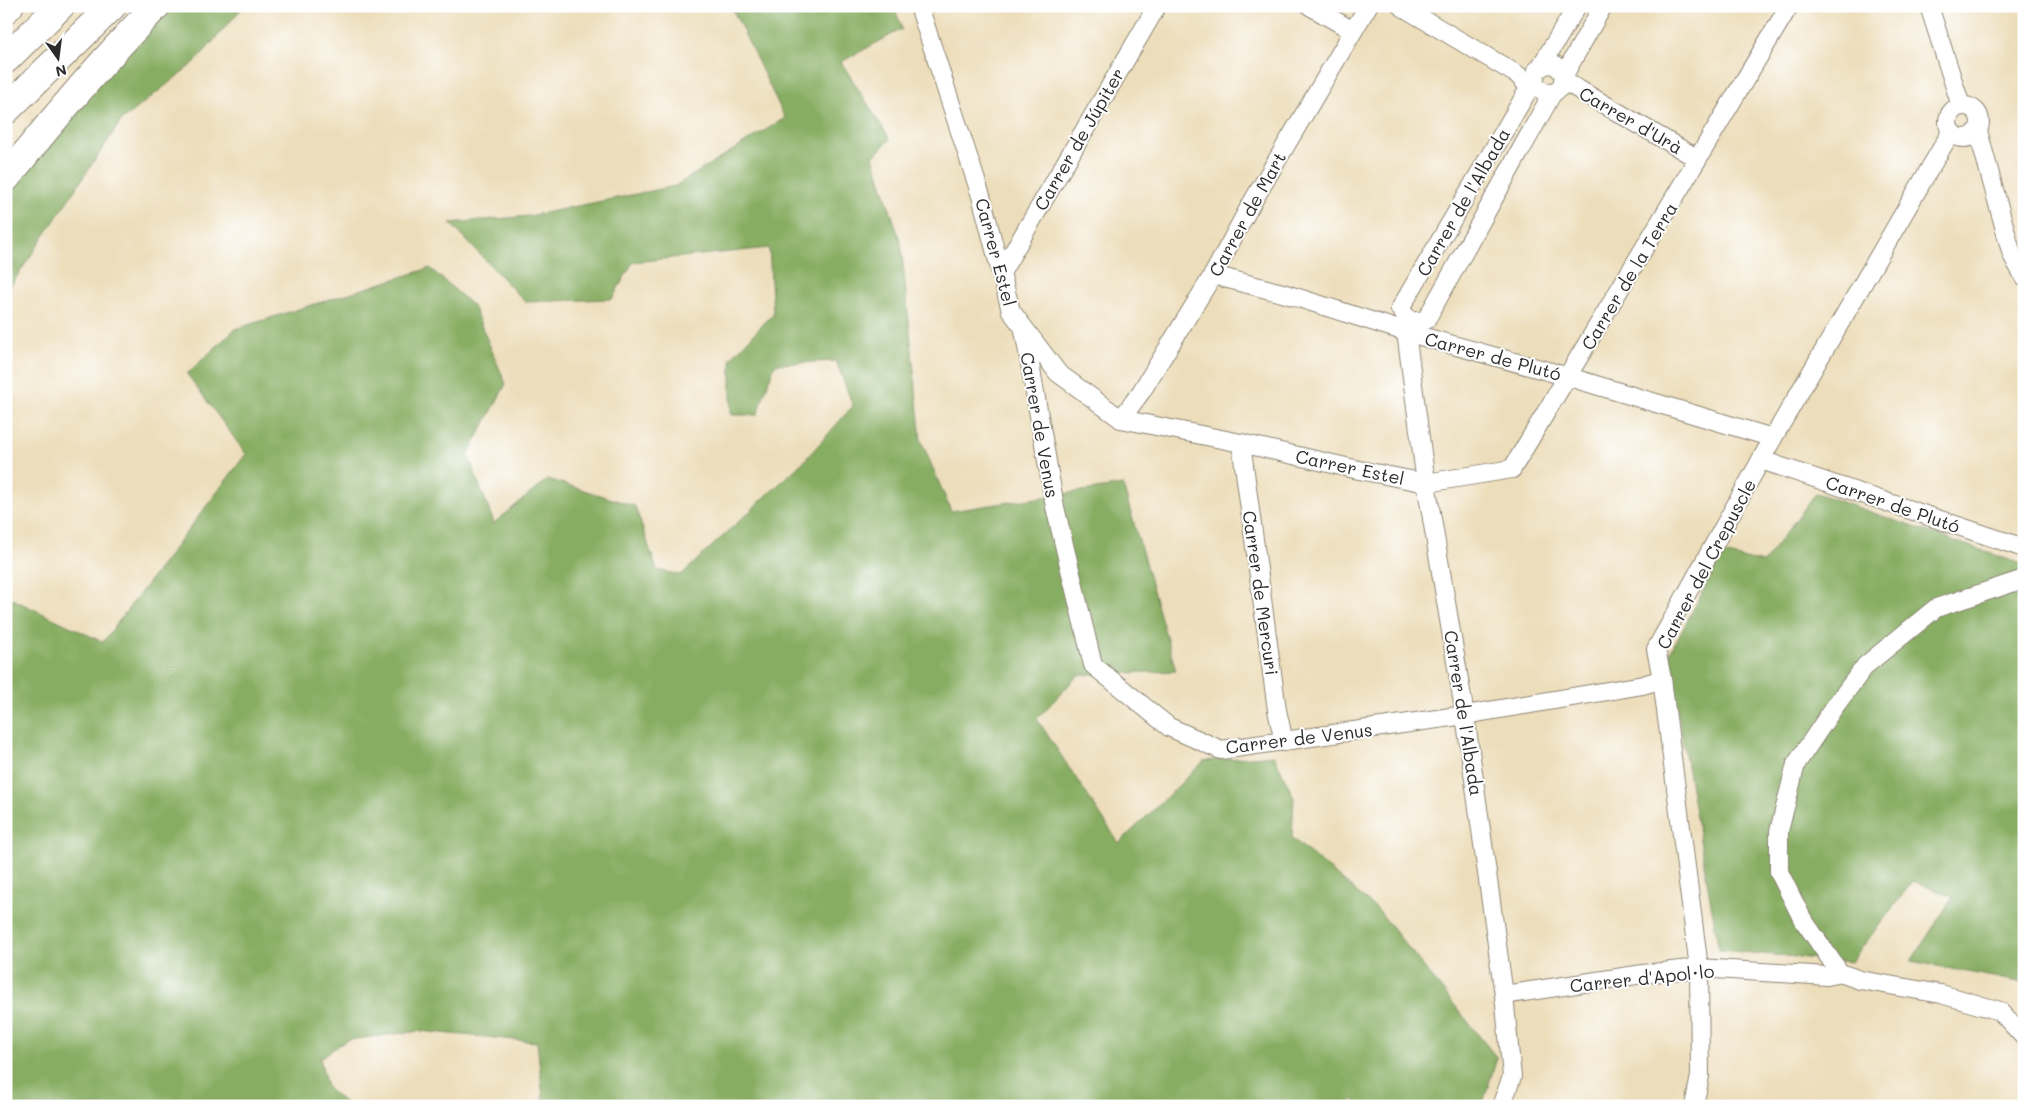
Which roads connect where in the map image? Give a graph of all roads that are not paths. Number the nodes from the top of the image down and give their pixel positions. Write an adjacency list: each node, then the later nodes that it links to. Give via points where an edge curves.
1 (60, 6): 14 (highway)
2 (112, 6): 18 (highway)
3 (156, 6): 22 (highway, via 55,116)
4 (919, 6): 23 (street, Carrer Estel, via 981,196)
5 (1157, 6): 23 (street, Carrer de Júpiter)
6 (1310, 6): 13 (street)
7 (1368, 6): 13 (street, Carrer de Mart)
8 (1401, 6): 15 (street, via 1518,75)
9 (1577, 6): 15 (street, Carrer de l'Albada)
10 (1604, 6): 16 (street, Carrer de l'Albada)
11 (1789, 6): 21 (street, Carrer de la Terra)
12 (1929, 6): 17 (street)
13 (1353, 31): 24 (street, Carrer de Mart)
14 (6, 59)
15 (1535, 78): 16 (street, via 1541,90); 16 (street, via 1552,63 1560,68); 26 (street, Carrer de l'Albada, via 1400,310)
16 (1560, 83): 21 (street, Carrer d'Urà); 26 (street, Carrer de l'Albada, via 1426,320)
17 (1961, 106): 19 (street, via 1977,111 1981,121); 20 (street, via 1950,116)
18 (6, 110)
19 (1978, 131): 20 (street, via 1964,138); 25 (street, via 2012,255)
20 (1951, 132): 30 (street, Carrer del Crepuscle)
21 (1698, 159): 28 (street, Carrer de la Terra)
22 (6, 178)
23 (1001, 273): 27 (street, Carrer Estel, via 1011,311)
24 (1213, 275): 26 (street, Carrer de Plutó); 29 (street, Carrer de Mart)
25 (2024, 277)
26 (1408, 327): 28 (street, Carrer de Plutó); 33 (street, Carrer de l'Albada)
27 (1023, 328): 29 (street, Carrer Estel, via 1058,374); 38 (street, Carrer de Venus, via 1055,507 1093,665 1169,727 1220,750)
28 (1569, 377): 30 (street, Carrer de Plutó); 33 (street, Carrer de la Terra, via 1512,469)
29 (1121, 420): 31 (street, Carrer Estel)
30 (1773, 438): 32 (street, Carrer del Crepuscle)
31 (1241, 443): 33 (street, Carrer Estel); 38 (street, Carrer de Mercuri)
32 (1762, 460): 34 (street, Carrer de Plutó); 36 (street, Carrer del Crepuscle, via 1656,649)
33 (1426, 483): 37 (street, Carrer de l'Albada)
34 (2024, 548)
35 (2024, 579): 40 (street, via 1936,608 1866,664 1796,764 1779,831 1779,872 1802,918)
36 (1662, 679): 37 (street, Carrer de Venus); 39 (street, Carrer del Crepuscle)
37 (1465, 715): 38 (street, Carrer de Venus); 41 (street, Carrer de l'Albada)
38 (1284, 742)
39 (1699, 968): 40 (street, Carrer d'Apol·lo, via 1827,976); 41 (street, Carrer d'Apol·lo); 44 (street, Carrer del Crepuscle, via 1700,1076)
40 (1840, 972): 42 (street, via 1860,980 1941,994 2000,1011)
41 (1504, 995): 43 (street, Carrer de l'Albada, via 1512,1077)
42 (2024, 1037)
43 (1501, 1106)
44 (1694, 1106)

